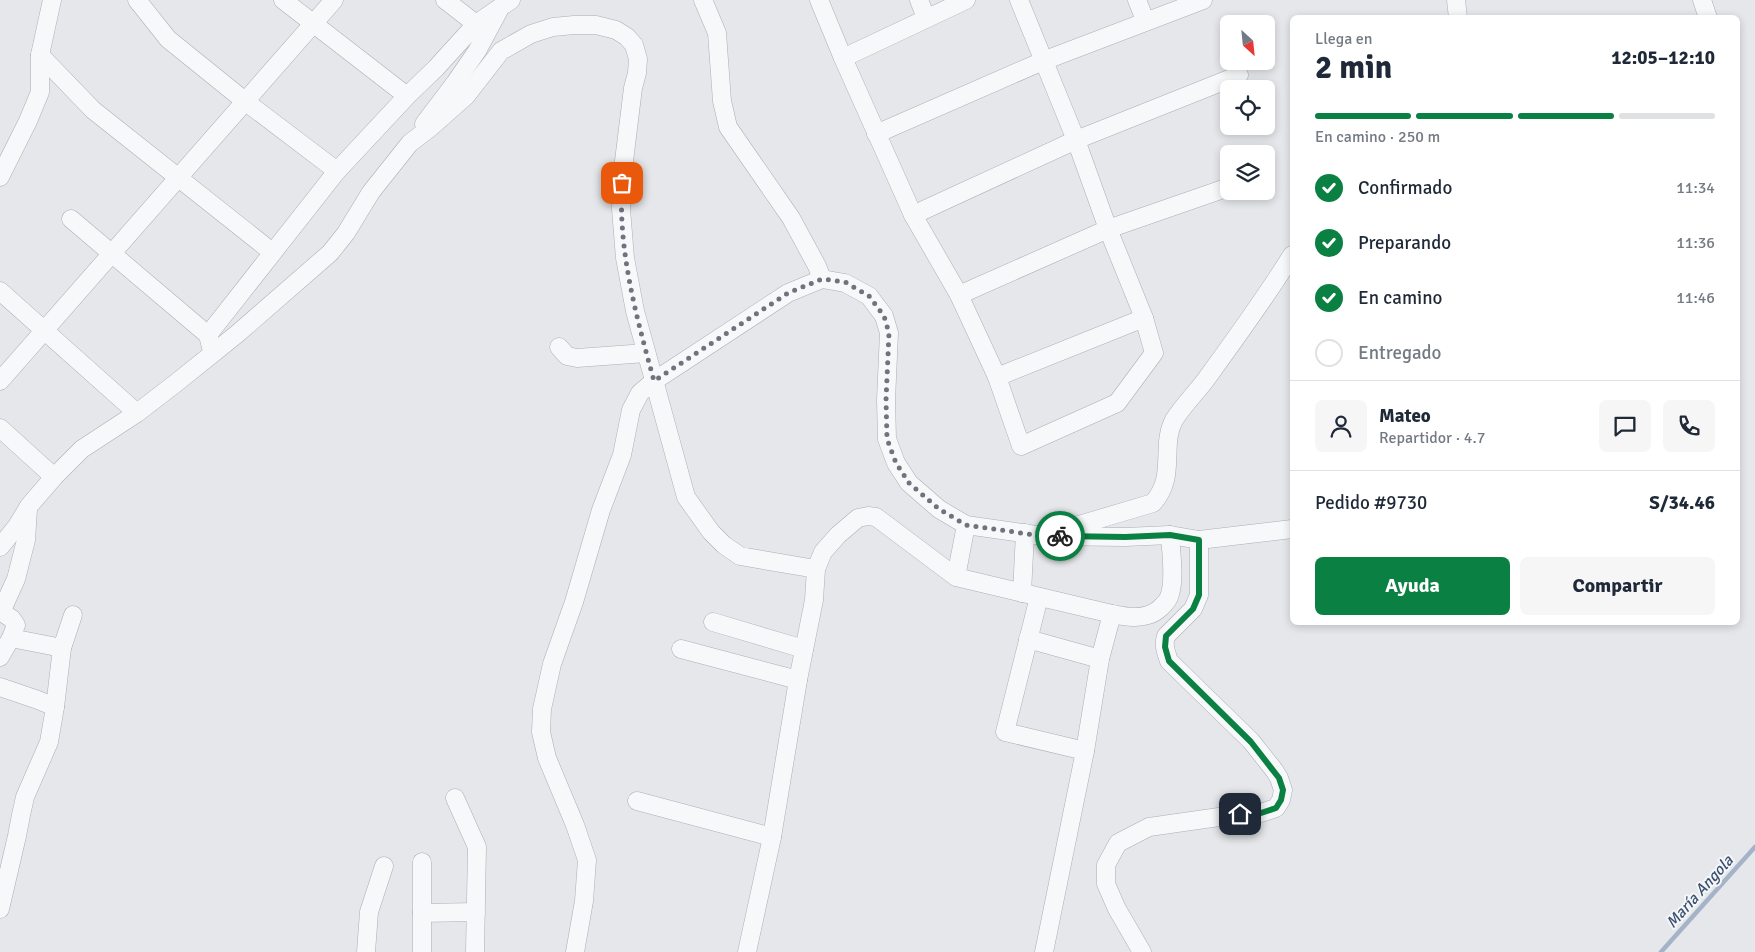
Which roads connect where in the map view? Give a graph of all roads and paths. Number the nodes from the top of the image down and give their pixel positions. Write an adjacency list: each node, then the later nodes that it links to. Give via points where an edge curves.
1 (52, 0): 22 (street)
2 (137, 0): 27 (street, via 168,39)
3 (283, 0): 20 (street)
4 (334, 0): 20 (street)
5 (445, 0): 21 (street)
6 (703, 0): 41 (street, via 717,33 722,101 728,127 791,218)
7 (820, 0): 23 (street)
8 (919, 0): 18 (street)
9 (966, 0): 18 (street)
10 (1019, 0): 24 (street)
11 (1137, 0): 19 (street)
12 (1203, 0): 19 (street)
13 (1456, 0): 16 (street)
14 (1702, 0): 17 (street)
15 (505, 5): 21 (street); 30 (street, via 466,67)
16 (1458, 15)
17 (1707, 15)
18 (926, 18): 23 (street)
19 (1146, 20): 24 (street)
20 (313, 24): 26 (street); 27 (street)
21 (476, 24): 26 (street)
22 (40, 55): 32 (street, via 40,92); 33 (street, via 93,110)
23 (843, 58): 28 (street)
24 (1043, 60): 28 (street); 29 (street)
25 (1239, 75): 29 (street)
26 (407, 96): 31 (street)
27 (246, 102): 31 (street); 33 (street)
28 (876, 134): 35 (street)
29 (1076, 140): 35 (street); 37 (street)
30 (410, 143): 48 (street, via 370,192 330,253); 49 (street, via 466,96 501,51 531,34 553,27 596,25 616,30 627,37 638,59 638,73 633,88 623,169 622,229 635,311)
31 (337, 171): 38 (street)
32 (0, 177)
33 (178, 179): 38 (street); 39 (street)
34 (1220, 190): 37 (street)
35 (913, 215): 43 (street)
36 (71, 219): 39 (street)
37 (1108, 229): 43 (street); 44 (street)
38 (272, 252): 46 (street)
39 (112, 255): 45 (street); 46 (street)
40 (1290, 258): 57 (street, via 1267,295 1175,420 1161,494 1153,503)
41 (822, 279): 52 (street, via 788,293); 58 (street, via 845,282 869,296 884,316 889,333 887,439 896,463 909,483 939,509)
42 (0, 291): 45 (street)
43 (959, 295): 50 (street)
44 (1144, 318): 50 (street); 50 (street, via 1154,353 1117,403 1020,446)
45 (44, 331): 51 (street); 53 (street)
46 (208, 335): 48 (street)
47 (559, 347): 49 (street, via 567,356 577,358)
48 (212, 353): 53 (street)
49 (646, 353): 52 (street)
50 (997, 376)
51 (0, 381)
52 (654, 381): 65 (street, via 686,497 711,532 740,556); 95 (street, via 640,393 631,410 622,454 552,664 542,708 540,732 547,758 587,860)
53 (137, 413): 55 (street, via 82,449)
54 (0, 428): 55 (street)
55 (54, 477): 56 (street)
56 (29, 506): 64 (street); 69 (street, via 26,540 16,579)
57 (1124, 513): 60 (street); 62 (street)
58 (966, 525): 60 (street); 66 (street)
59 (1290, 529): 63 (street)
60 (1034, 534): 62 (street); 67 (street)
61 (1170, 535): 62 (street); 63 (street); 70 (street, via 1172,574 1167,600 1148,615)
62 (1125, 537)
63 (1199, 540): 98 (street, via 1199,595 1193,609 1166,636 1164,642 1169,661 1251,742 1274,770 1283,790 1276,808 1261,813 1149,827 1118,843 1106,865 1106,884)
64 (0, 547)
65 (816, 569): 66 (street, via 823,552 838,535 858,518 868,516 876,517); 77 (street, via 814,600)
66 (956, 577): 67 (street)
67 (1022, 592): 68 (street)
68 (1039, 597): 70 (street); 74 (street)
69 (0, 611): 73 (street, via 16,625)
70 (1112, 614): 79 (street)
71 (73, 615): 75 (street)
72 (713, 622): 77 (street)
73 (11, 638): 75 (street); 78 (street)
74 (1028, 639): 79 (street); 83 (street, via 1005,732)
75 (62, 648): 82 (street)
76 (682, 649): 80 (street)
77 (804, 649): 80 (street)
78 (0, 657)
79 (1100, 658): 83 (street)
80 (798, 680): 86 (street)
81 (1, 692): 82 (street)
82 (55, 707): 89 (street, via 49,742 20,815)
83 (1085, 751): 97 (street)
84 (456, 798): 90 (street, via 477,847)
85 (637, 801): 86 (street)
86 (772, 838): 96 (street)
87 (422, 862): 91 (street)
88 (384, 866): 92 (street, via 369,912)
89 (0, 909)
90 (476, 912): 91 (street); 94 (street)
91 (422, 913): 93 (street)
92 (366, 952)
93 (422, 952)
94 (475, 952)
95 (575, 952)
96 (747, 952)
97 (1044, 952)
98 (1142, 952)

